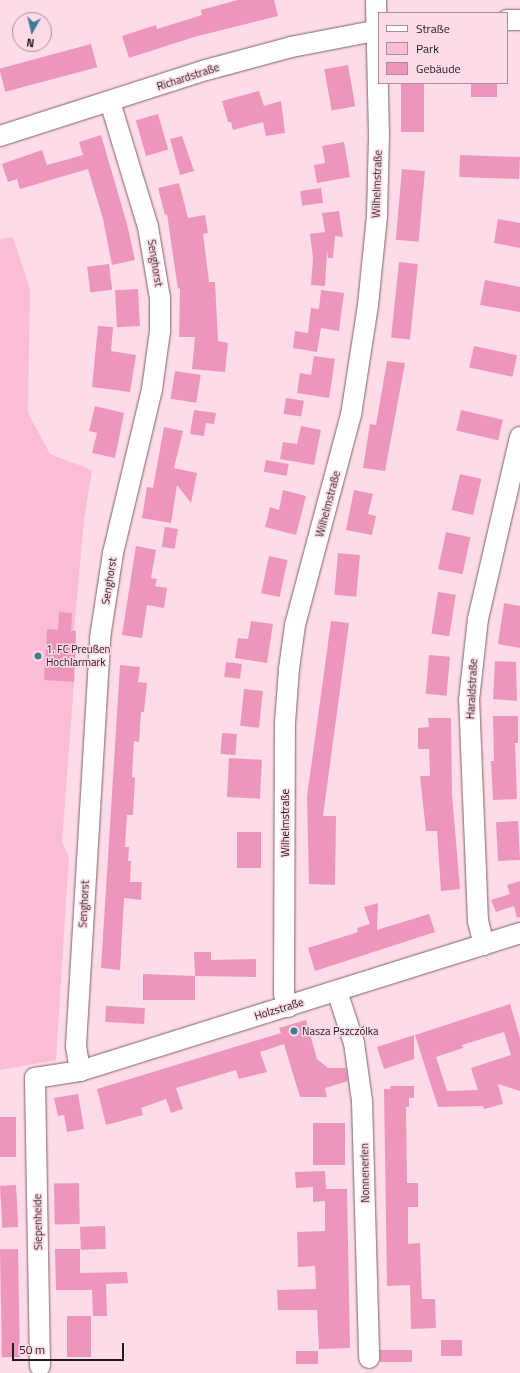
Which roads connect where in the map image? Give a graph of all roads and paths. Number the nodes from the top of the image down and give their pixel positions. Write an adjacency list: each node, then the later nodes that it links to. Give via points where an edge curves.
1 (376, 0): 4 (street, Wilhelmstraße)
2 (508, 20): 3 (street)
3 (520, 20)
4 (378, 30): 5 (street, Richardstraße, via 291,47 206,70); 11 (street, Wilhelmstraße, via 377,208 368,305 351,415 295,625 289,669 285,723 284,986)
5 (110, 102): 6 (street, Richardstraße); 12 (street, Senghorst, via 148,227 160,298 160,331 152,389 113,553 100,638 76,1046)
6 (0, 136)
7 (520, 437): 9 (street, Haraldstraße, via 478,619 469,700 478,921)
8 (520, 933): 9 (street, Holzstraße)
9 (484, 945): 10 (street, Holzstraße)
10 (337, 991): 11 (street, Holzstraße); 14 (street, Nonnenerlen, via 354,1044 362,1101)
11 (288, 1007): 12 (street, Holzstraße)
12 (80, 1071): 13 (street, Holzstraße)
13 (35, 1078): 15 (street, Siepenheide)
14 (369, 1358)
15 (40, 1366)

